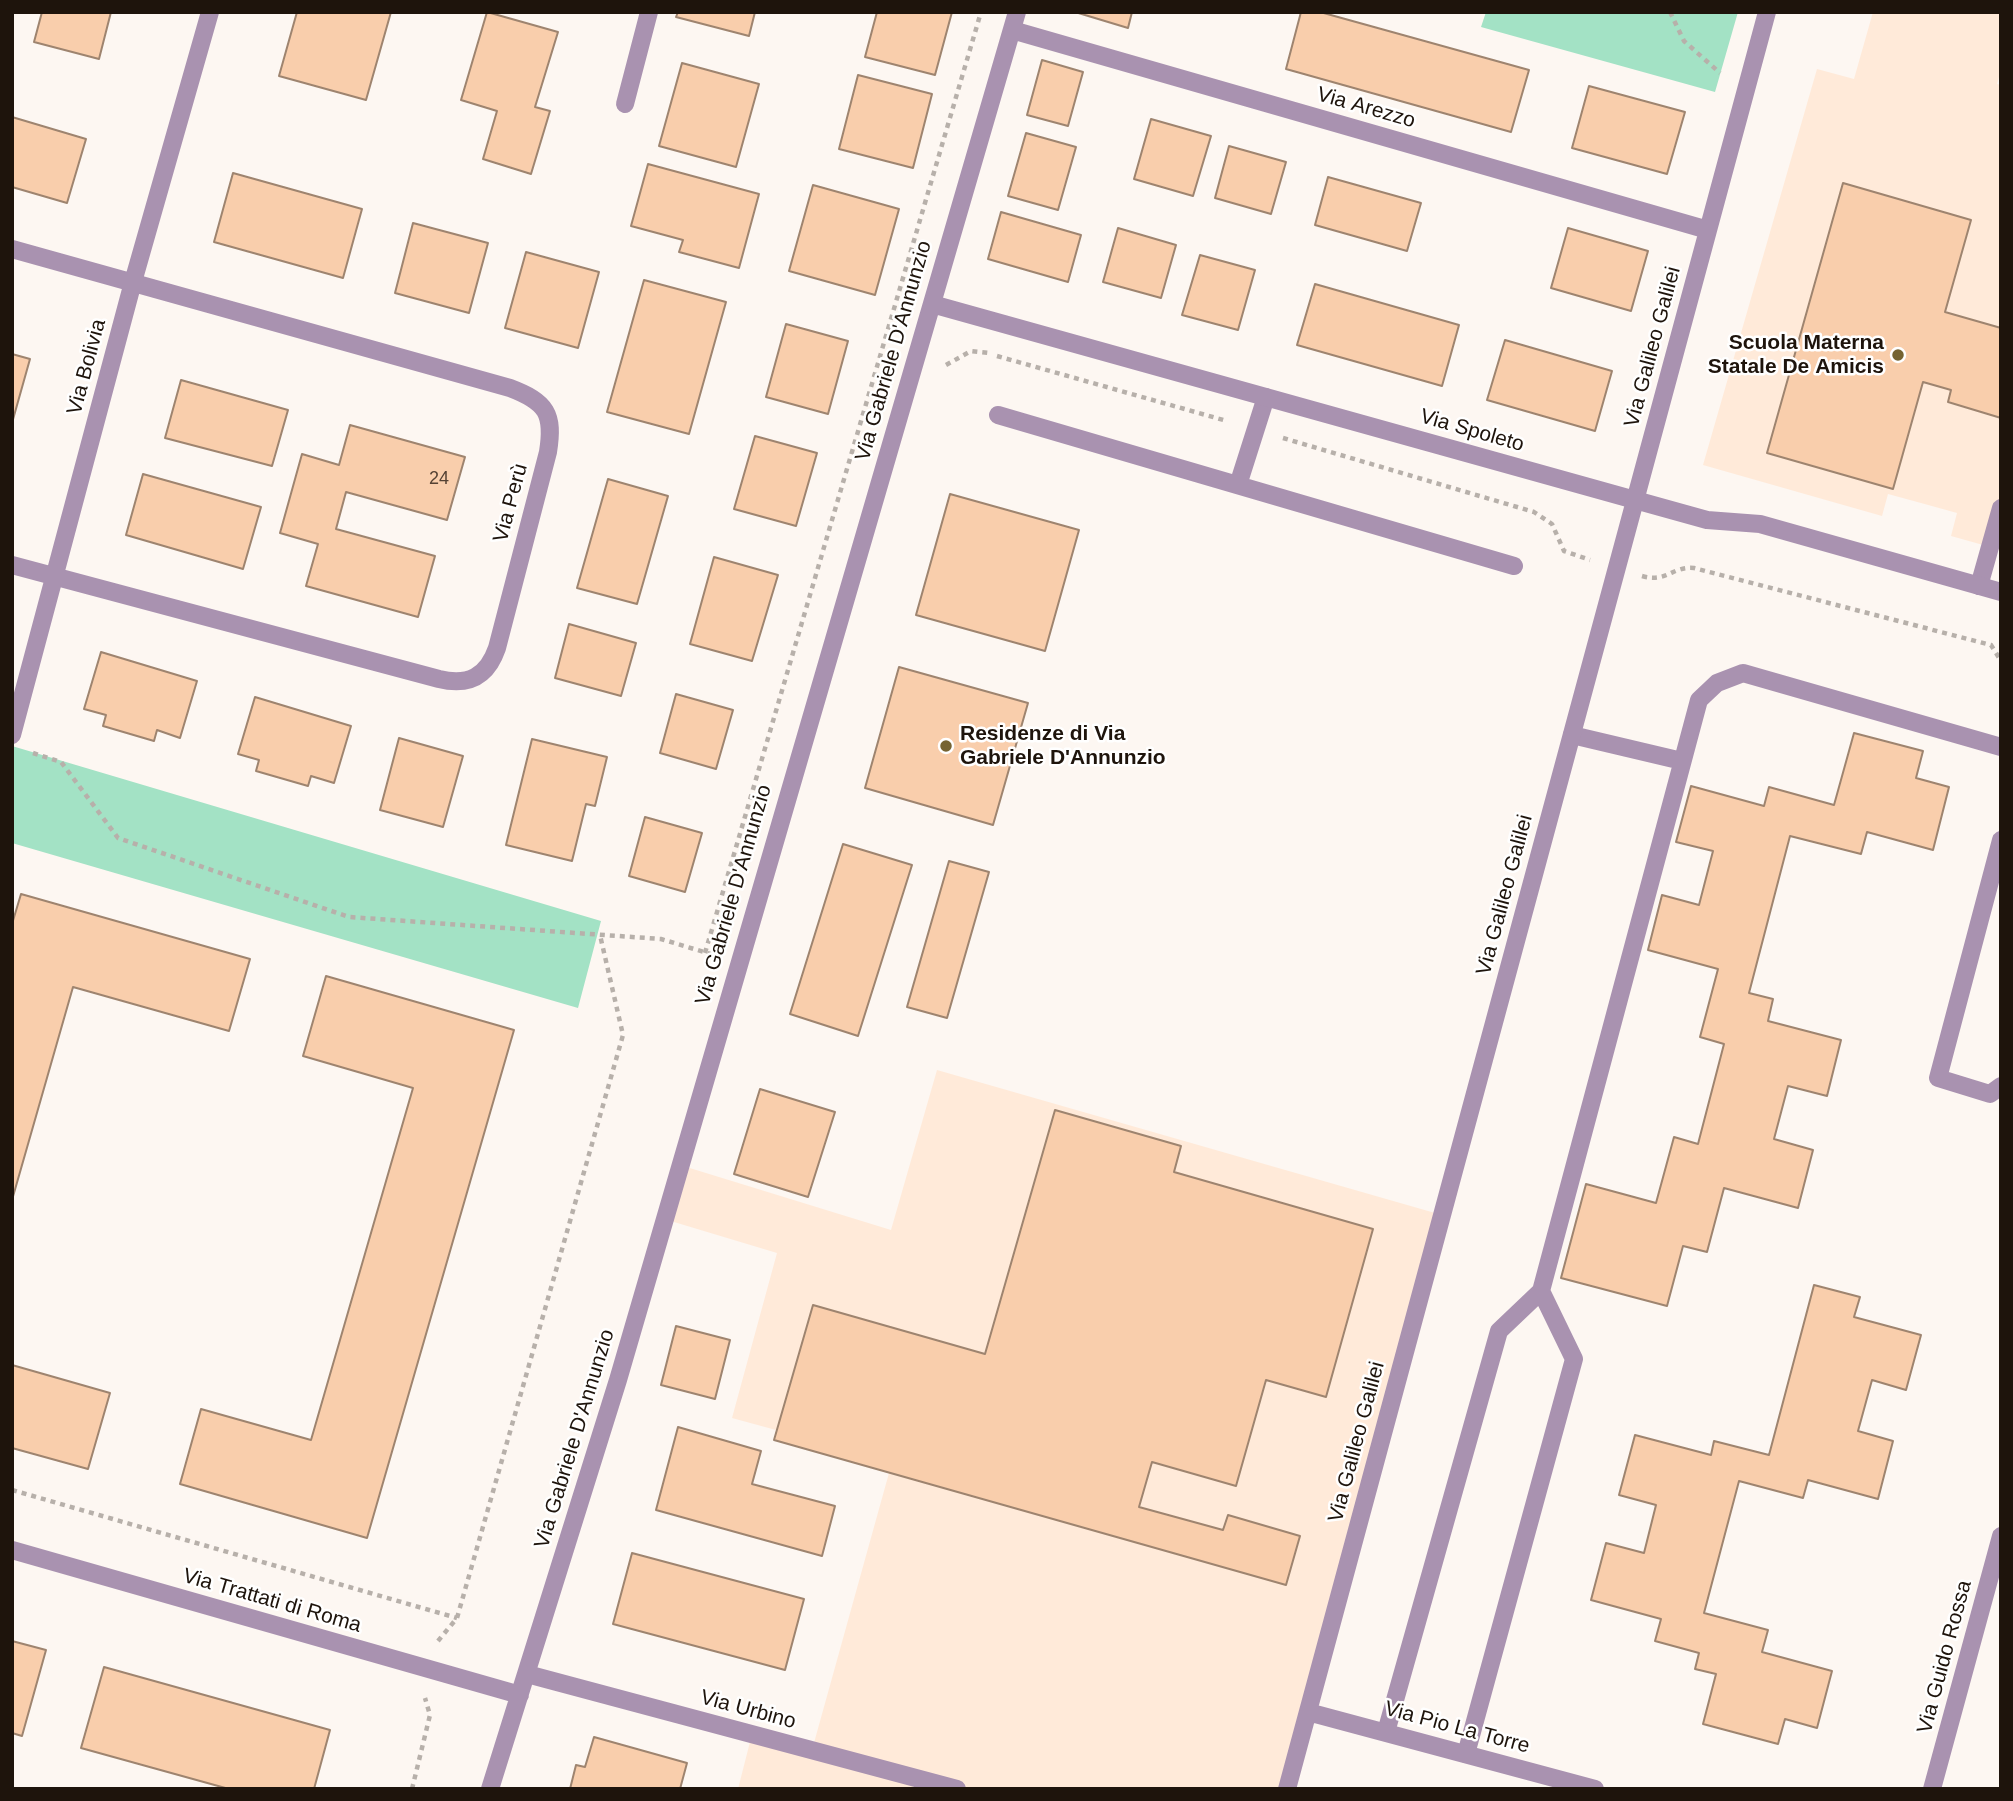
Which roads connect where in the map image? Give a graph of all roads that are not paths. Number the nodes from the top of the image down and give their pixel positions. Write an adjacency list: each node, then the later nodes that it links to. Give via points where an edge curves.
1 (210, 12): 8 (street, Via Bolivia)
2 (649, 12): 5 (street)
3 (1767, 12): 6 (street, Via Galileo Galilei)
4 (1014, 21): 6 (street, Via Arezzo); 9 (street, Via Gabriele D'Annunzio)
5 (625, 104)
6 (1708, 230): 13 (street, Via Galileo Galilei)
7 (12, 249): 8 (street, Via Perù)
8 (132, 282): 17 (street, Via Bolivia); 17 (street, Via Perù, via 510,388 540,403 551,420 549,444 497,648 478,678 450,682)
9 (932, 304): 10 (street, Via Spoleto); 29 (street, Via Gabriele D'Annunzio, via 618,1380)
10 (1266, 397): 12 (street); 13 (street, Via Spoleto)
11 (998, 415): 12 (street)
12 (1238, 485): 16 (street)
13 (1635, 500): 18 (street, Via Spoleto, via 1707,520 1760,524); 20 (street, Via Galileo Galilei)
14 (2001, 508): 18 (street)
15 (12, 565): 17 (street, Via Perù)
16 (1514, 566)
17 (54, 576): 21 (street, Via Bolivia)
18 (1979, 586): 19 (street, Via Spoleto)
19 (2001, 593)
20 (1572, 734): 23 (street); 31 (street, Via Galileo Galilei)
21 (12, 735)
22 (2001, 747): 23 (street, via 1743,673 1717,683 1699,700)
23 (1682, 761): 26 (street)
24 (2001, 840): 25 (street, via 1938,1078 1990,1094)
25 (2001, 1086)
26 (1541, 1291): 32 (street, via 1499,1331); 33 (street, via 1574,1359)
27 (2001, 1536): 38 (street, Via Guido Rossa)
28 (12, 1550): 30 (street, Via Trattati di Roma)
29 (527, 1674): 30 (street, Via Gabriele D'Annunzio); 35 (street, Via Urbino)
30 (520, 1695): 34 (street, Via Gabriele D'Annunzio)
31 (1308, 1712): 32 (street, Via Pio La Torre); 36 (street, Via Galileo Galilei)
32 (1386, 1732): 33 (street, Via Pio La Torre)
33 (1466, 1754): 37 (street, Via Pio La Torre)
34 (491, 1789)
35 (957, 1789)
36 (1287, 1789)
37 (1595, 1789)
38 (1932, 1789)

